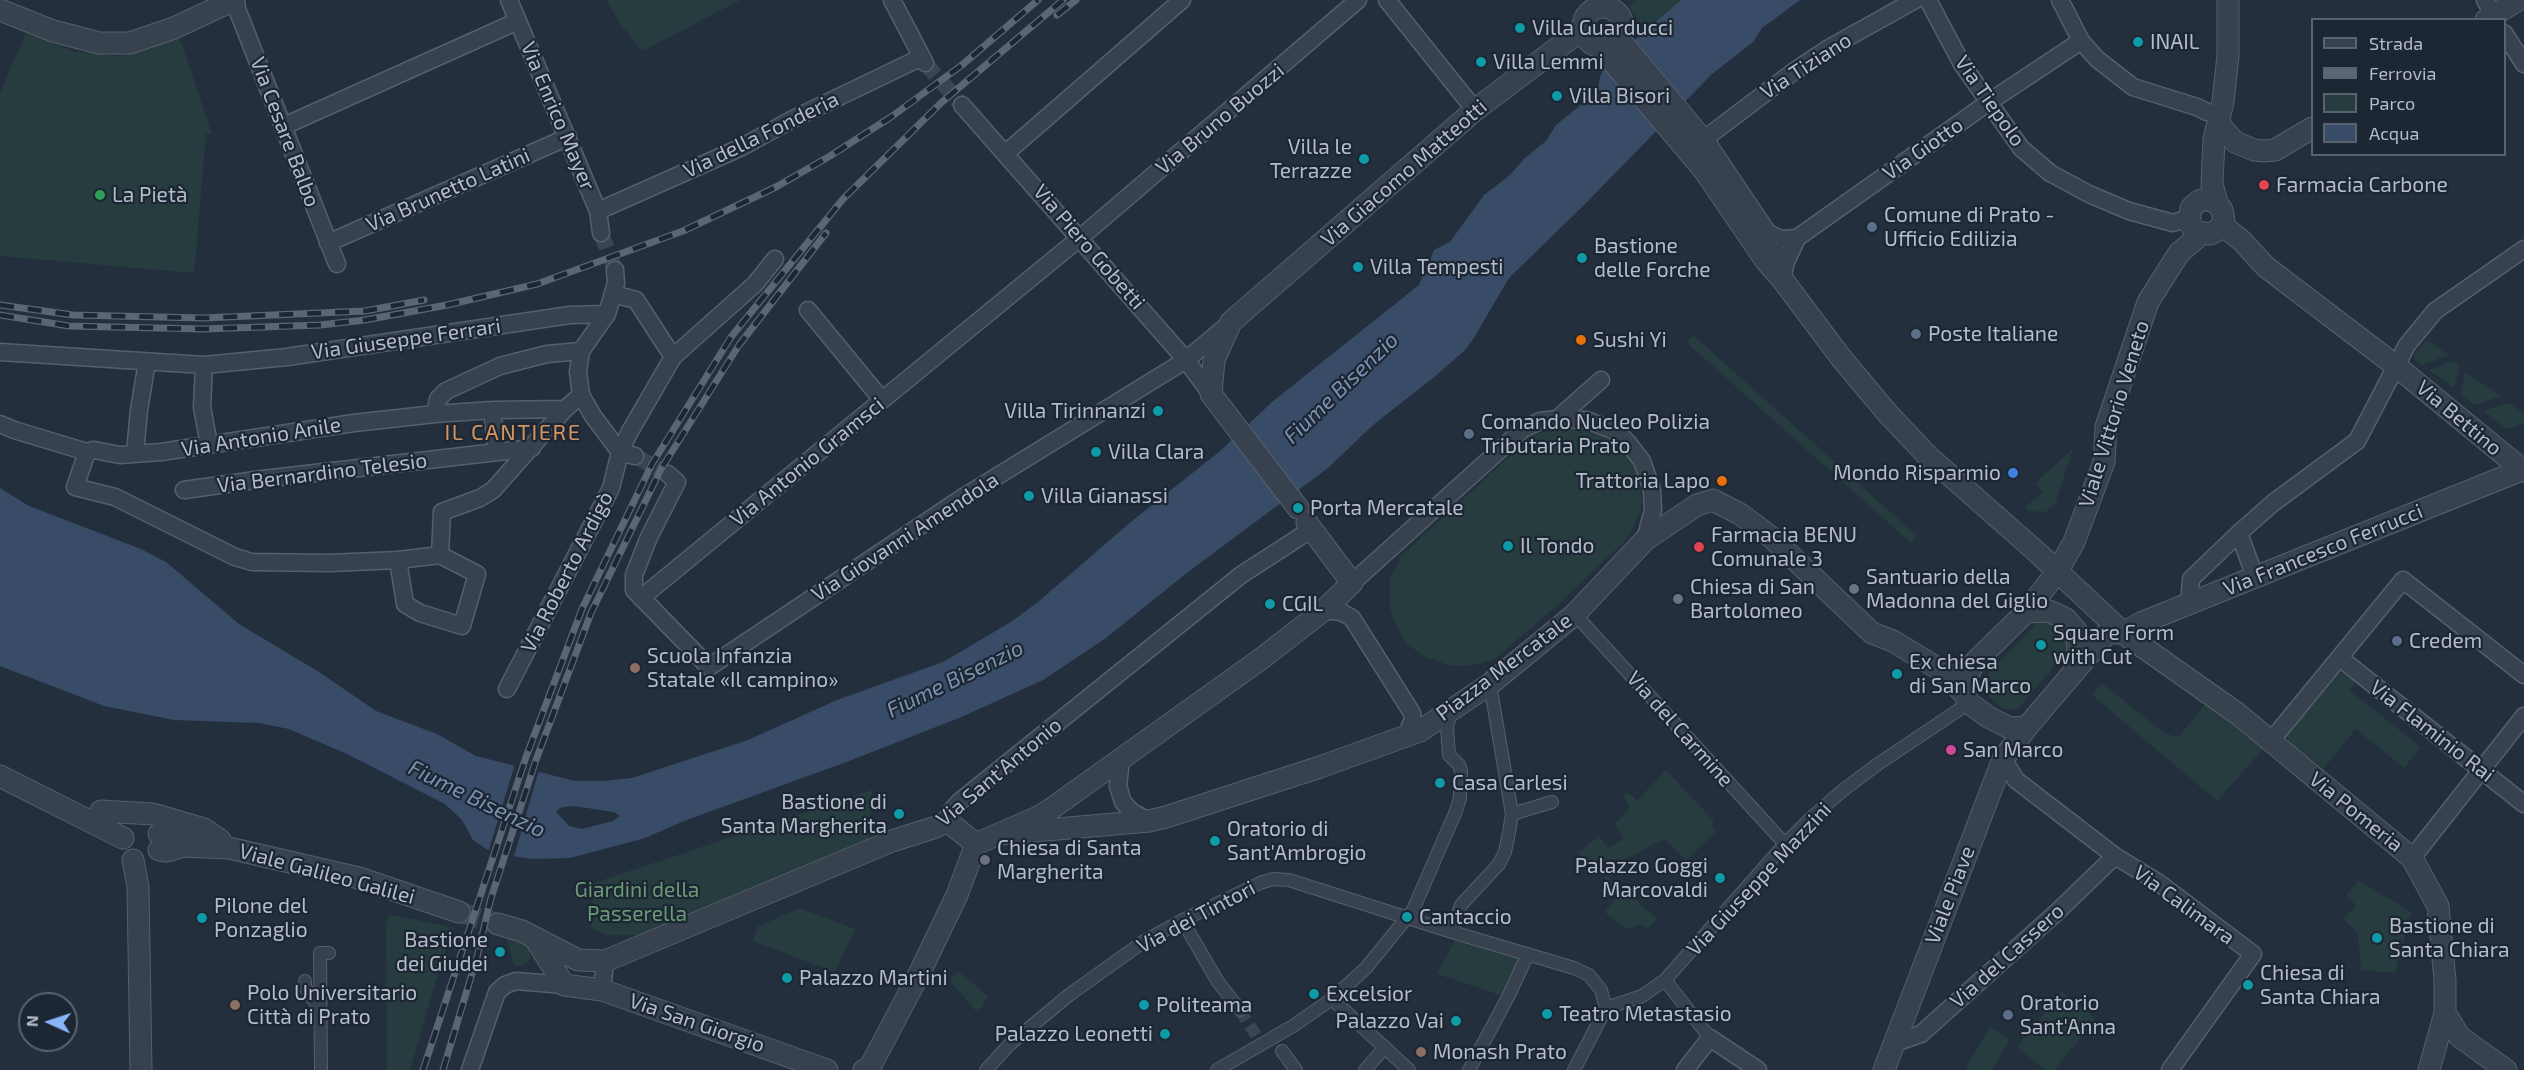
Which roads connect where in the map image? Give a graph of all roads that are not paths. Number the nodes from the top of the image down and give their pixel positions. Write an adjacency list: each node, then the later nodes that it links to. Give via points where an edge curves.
1 (235, 0): 12 (street); 26 (street, Via Cesare Balbo)
2 (508, 0): 17 (street, Via Enrico Mayer)
3 (892, 0): 32 (street, Via della Fonderia, via 923,60)
4 (1182, 0): 30 (street)
5 (1359, 0): 37 (street, Via Bruno Buozzi)
6 (1387, 0): 24 (street)
7 (1915, 0): 28 (street, Via Tiziano)
8 (1928, 0): 22 (street, Via Tiepolo, via 1962,64)
9 (2060, 0): 19 (street)
10 (2228, 0): 25 (street, via 2228,55)
11 (2518, 0): 16 (street)
12 (210, 5): 14 (street, via 174,28 130,43 99,43 53,31)
13 (1621, 6): 15 (street, Via Giacomo Matteotti, via 1604,6); 20 (street, Via Giacomo Matteotti, via 1624,28)
14 (0, 10)
15 (1581, 16): 20 (street, via 1589,42); 24 (street, Via Giacomo Matteotti, via 1572,37)
16 (2493, 17)
17 (518, 21): 26 (street); 29 (street, Via Enrico Mayer)
18 (2506, 37): 21 (street)
19 (2081, 41): 22 (street, Via Giotto); 25 (street, via 2133,87 2197,107)
20 (1615, 49): 28 (street)
21 (2524, 64)
22 (1989, 102): 33 (street, Via Tiepolo, via 2021,148 2050,173 2129,211); 38 (street, Via Giotto)
23 (962, 105): 30 (street, Via Piero Gobetti)
24 (1475, 110): 48 (street, Via Giacomo Matteotti)
25 (2213, 116): 27 (street, via 2235,142 2254,150 2275,150); 31 (street, via 2212,184)
26 (284, 126): 39 (street, Via Cesare Balbo)
27 (2311, 129)
28 (1690, 134): 35 (street); 44 (street, Via Pomeria, via 1704,170)
29 (568, 136): 32 (street, Via Enrico Mayer); 39 (street, Via Brunetto Latini)
30 (1006, 153): 37 (street, Via Piero Gobetti)
31 (2217, 203): 33 (street, Viale Vittorio Veneto, via 2199,201 2191,208); 34 (street, via 2224,214)
32 (598, 211): 36 (street, Via Enrico Mayer)
33 (2187, 225): 34 (street, Viale Vittorio Veneto, via 2216,232); 79 (street, Viale Vittorio Veneto, via 2179,253 2148,302 2106,427 2104,462 2074,542)
34 (2222, 225): 55 (street, Via Bettino, via 2266,267)
35 (1764, 231): 38 (street, via 1780,239); 44 (street)
36 (601, 233)
37 (1081, 237): 52 (street, Via Piero Gobetti); 59 (street, Via Antonio Gramsci)
38 (1797, 238): 44 (street)
39 (328, 243): 42 (street, Via Cesare Balbo)
40 (2524, 249): 55 (street, via 2435,311 2407,345)
41 (775, 259): 51 (street, Via Roberto Ardigò, via 755,284)
42 (337, 264)
43 (615, 270): 45 (street)
44 (1782, 279): 79 (street, Via Pomeria, via 1889,415 1928,456)
45 (613, 294): 47 (street); 51 (street, via 636,300)
46 (808, 310): 59 (street)
47 (607, 314): 49 (street); 54 (street, Via Giuseppe Ferrari, via 570,315)
48 (1231, 322): 52 (street, Via Giacomo Matteotti); 57 (street, Via Giacomo Matteotti, via 1214,360)
49 (581, 351): 58 (street); 62 (street, via 548,354 500,366 446,391 438,399)
50 (0, 352): 53 (street, Via Giuseppe Ferrari)
51 (673, 357): 70 (street, Via Roberto Ardigò, via 629,433)
52 (1186, 360): 57 (street, Via Piero Gobetti); 82 (street, Via Giovanni Amendola, via 965,496 709,667)
53 (147, 362): 54 (street, Via Giuseppe Ferrari); 69 (street)
54 (204, 365): 65 (street, via 202,407)
55 (2396, 366): 71 (street, Via Bettino); 75 (street, via 2357,441)
56 (1601, 380): 63 (street)
57 (1211, 394): 74 (street)
58 (581, 395): 60 (street); 70 (street, via 593,416)
59 (882, 400): 82 (street, Via Antonio Gramsci)
60 (565, 409): 61 (street, Via Antonio Anile); 66 (street)
61 (492, 410): 62 (street, Via Antonio Anile); 68 (street)
62 (435, 414): 65 (street, Via Antonio Anile)
63 (1557, 419): 76 (street, Piazza Mercatale, via 1587,420 1605,426 1617,432 1642,461 1652,490 1653,510); 81 (street, Piazza Mercatale, via 1523,429)
64 (0, 424): 67 (street, Via Antonio Anile)
65 (208, 445): 69 (street, Via Antonio Anile)
66 (532, 448): 68 (street, Via Bernardino Telesio); 77 (street, via 493,490 442,512)
67 (87, 452): 69 (street, Via Antonio Anile); 78 (street, via 75,487 115,497 235,557 252,562)
68 (497, 452): 73 (street, Via Bernardino Telesio)
69 (135, 453)
70 (628, 454): 93 (street, Via Roberto Ardigò)
71 (2524, 470): 80 (street, Via Francesco Ferrucci)
72 (668, 474): 82 (street, via 677,482 634,575 634,590)
73 (184, 490)
74 (1306, 520): 81 (street); 109 (street, Via Sant'Antonio, via 959,802)
75 (2239, 532): 80 (street); 83 (street, via 2192,579)
76 (1645, 540): 86 (street, Piazza Mercatale); 94 (street, Piazza Mercatale, via 1697,504 1713,500 1771,537 1872,633 1944,672)
77 (440, 555): 78 (street); 78 (street, via 477,574 462,626 405,604)
78 (398, 560)
79 (2057, 572): 85 (street, Viale Vittorio Veneto); 87 (street); 88 (street, Via Pomeria)
80 (2255, 577): 83 (street, Via Francesco Ferrucci)
81 (1353, 583): 84 (street, Piazza Mercatale)
82 (641, 598)
83 (2189, 604): 88 (street, Via Francesco Ferrucci)
84 (1324, 610): 98 (street, Piazza Mercatale, via 1352,618 1412,713); 100 (street, Piazza Mercatale)
85 (2026, 612): 87 (street, via 2049,610); 94 (street, via 1974,663 1966,679)
86 (1578, 619): 92 (street, Piazza Mercatale); 115 (street, Via del Carmine)
87 (2066, 619): 90 (street, via 2077,632)
88 (2123, 633): 90 (street, Via Francesco Ferrucci, via 2107,633); 99 (street, Via Pomeria)
89 (2340, 658): 91 (street, via 2403,580); 99 (street); 102 (street, Via Flaminio Rai)
90 (2075, 672): 97 (street)
91 (2524, 675)
92 (1490, 684): 95 (street, Piazza Mercatale); 108 (street)
93 (507, 689)
94 (1966, 698): 97 (street, via 1988,717 2010,728); 115 (street, Via Giuseppe Mazzini, via 1842,790)
95 (1451, 708): 98 (street, Piazza Mercatale); 120 (street, via 1447,727 1449,755 1461,771 1460,798)
96 (2524, 716): 102 (street)
97 (2027, 727): 101 (street, Viale Piave)
98 (1409, 735): 110 (street, Piazza Mercatale)
99 (2270, 741): 118 (street, Via Pomeria)
100 (1121, 759): 110 (street, via 1118,786 1123,802); 112 (street, Piazza Mercatale, via 1051,809)
101 (2004, 759): 117 (street, Via Calimara, via 2016,780); 140 (street, Viale Piave)
102 (2482, 769): 106 (street, Via Flaminio Rai); 118 (street)
103 (0, 776): 105 (street)
104 (1552, 802): 108 (street)
105 (59, 804): 107 (street); 111 (street)
106 (2524, 804)
107 (101, 811): 111 (street); 113 (street, via 153,814 204,829)
108 (1512, 814): 123 (street, via 1505,852 1461,905)
109 (947, 821): 114 (street); 128 (street, Via Sant'Antonio)
110 (1149, 821): 112 (street, Piazza Mercatale)
111 (128, 832): 116 (street, via 123,846 127,854); 116 (street, via 149,825)
112 (1000, 834): 114 (street, Piazza Mercatale)
113 (225, 844): 116 (street); 119 (street, Viale Galileo Galilei, via 359,878)
114 (976, 844): 142 (street, via 948,915)
115 (1785, 844): 129 (street, Via Giuseppe Mazzini)
116 (150, 851): 143 (street, via 138,887)
117 (2115, 856): 140 (street, Via del Cassero, via 1921,1034); 157 (street, Via Calimara, via 2159,883 2253,954)
118 (2412, 858): 137 (street, Via Pomeria, via 2438,906)
119 (459, 912)
120 (1407, 917): 121 (street, Via dei Tintori, via 1289,880 1273,879); 123 (street, Via dei Tintori); 133 (street, via 1366,968)
121 (1182, 920): 135 (street, via 1218,982); 147 (street, Via dei Tintori, via 1143,942 1069,995 1010,1044)
122 (498, 924): 124 (street)
123 (1452, 932): 126 (street, Via dei Tintori)
124 (536, 939): 127 (street); 131 (street)
125 (328, 953): 136 (street, via 321,953)
126 (1528, 954): 134 (street, Via dei Tintori, via 1588,975 1601,990); 152 (street)
127 (578, 960): 128 (street); 131 (street)
128 (605, 961): 132 (street)
129 (1665, 980): 134 (street, Via Giuseppe Mazzini, via 1642,996); 138 (street)
130 (305, 981): 136 (street)
131 (570, 985): 132 (street, Via San Giorgio); 145 (street, via 516,981 505,985 497,992)
132 (602, 990): 146 (street, Via San Giorgio)
133 (1332, 999): 139 (street); 141 (street)
134 (1606, 1008): 153 (street)
135 (1240, 1010)
136 (321, 1011): 144 (street)
137 (2445, 1013): 158 (street, Via Pomeria); 159 (street, via 2460,1037)
138 (1710, 1038): 154 (street); 155 (street)
139 (1270, 1043): 148 (street); 149 (street)
140 (1892, 1044): 156 (street, Viale Piave)
141 (1385, 1047): 150 (street); 151 (street)
142 (868, 1069)
143 (141, 1070)
144 (321, 1070)
145 (470, 1070)
146 (827, 1070)
147 (986, 1070)
148 (1217, 1070)
149 (1296, 1070)
150 (1365, 1070)
151 (1409, 1070)
152 (1469, 1070)
153 (1574, 1070)
154 (1685, 1070)
155 (1758, 1070)
156 (1884, 1070)
157 (2170, 1070)
158 (2429, 1070)
159 (2506, 1070)

